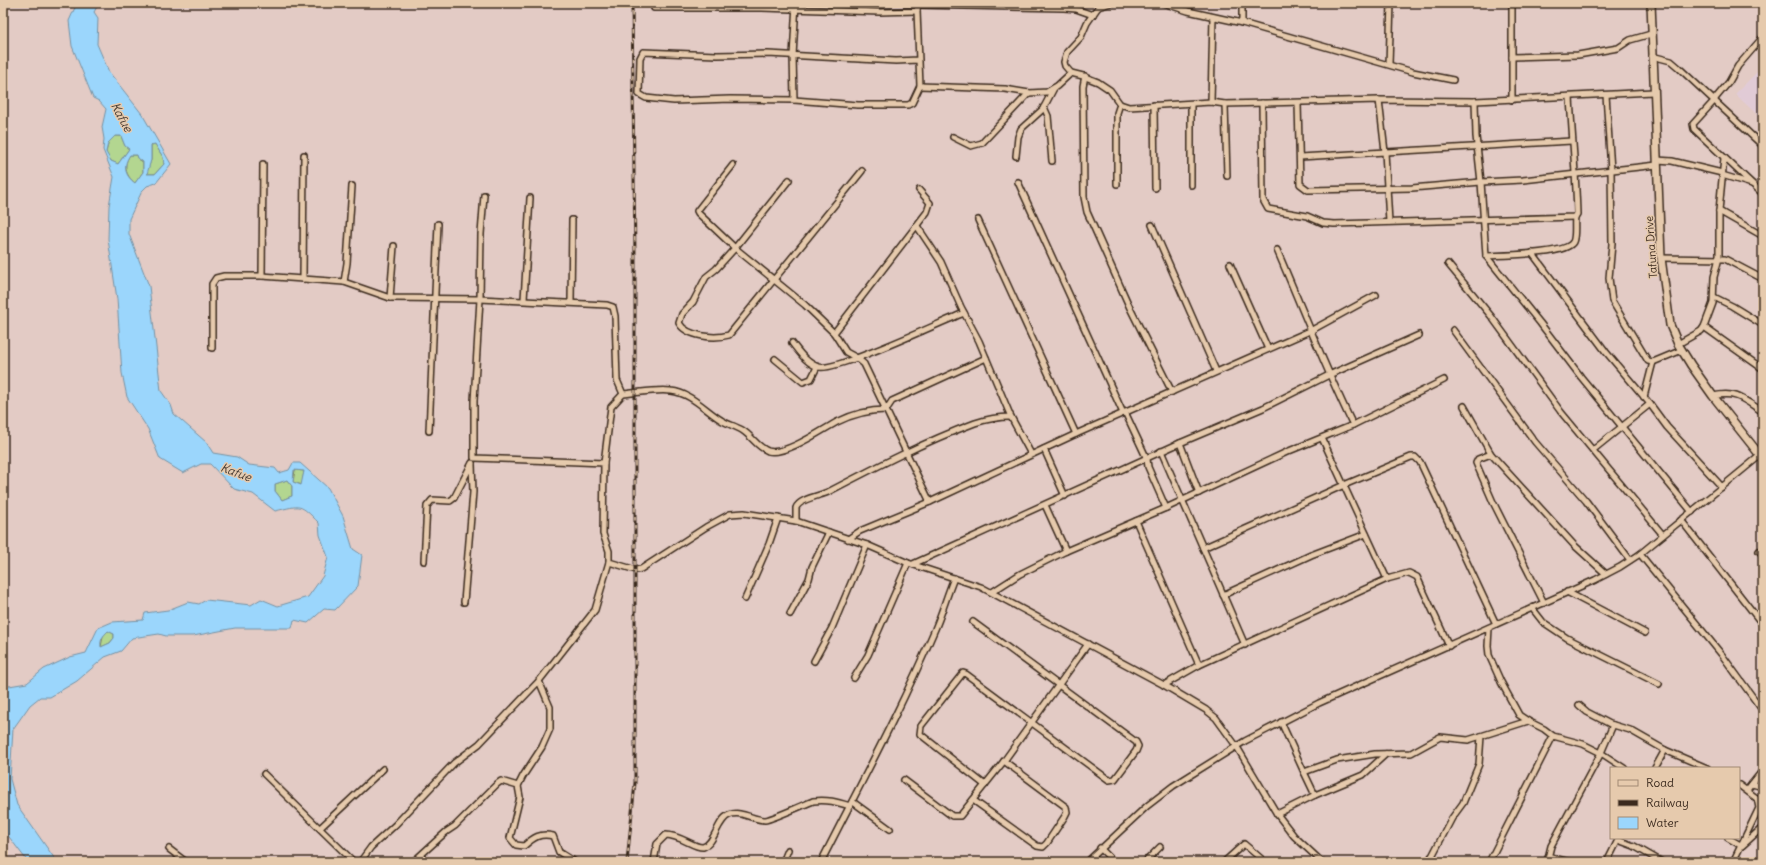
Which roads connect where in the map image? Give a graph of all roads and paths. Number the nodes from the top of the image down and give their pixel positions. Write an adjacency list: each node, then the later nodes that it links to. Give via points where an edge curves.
1 (796, 3): 11 (street)
2 (1111, 3): 8 (street)
3 (1163, 3): 13 (street)
4 (1242, 3): 14 (street)
5 (1391, 3): 21 (street)
6 (1512, 3): 19 (street)
7 (1650, 3): 15 (main road, Tafuna Drive)
8 (1100, 5): 12 (street)
9 (918, 6): 11 (street, via 879,12); 12 (street, via 1064,8); 20 (street)
10 (654, 8): 11 (street)
11 (794, 10): 17 (street)
12 (1093, 15): 22 (street, via 1081,37 1066,55 1065,66)
13 (1213, 17): 14 (street); 36 (street)
14 (1242, 23): 21 (street)
15 (1651, 34): 18 (main road, Tafuna Drive); 19 (street, via 1630,40 1618,48 1578,55)
16 (1763, 37): 34 (street)
17 (794, 56): 20 (street); 31 (street); 31 (street, via 643,52 640,58 639,94 646,98 674,101)
18 (1652, 56): 27 (main road, Tafuna Drive); 34 (street, via 1675,64)
19 (1512, 57): 33 (street)
20 (918, 60): 25 (street)
21 (1389, 64): 24 (street)
22 (1071, 73): 23 (street); 26 (street)
23 (1085, 76): 39 (street, via 1110,90); 126 (street, via 1084,188 1087,212 1130,308)
24 (1453, 80)
25 (920, 86): 28 (street, via 1004,89); 31 (street, via 912,103 908,105 858,105)
26 (1055, 88): 28 (street, via 1047,92); 43 (street)
27 (1653, 92): 29 (street); 54 (main road, Tafuna Drive)
28 (1029, 93): 44 (street, via 982,143 971,146)
29 (1606, 94): 30 (street); 57 (street)
30 (1570, 97): 33 (street); 45 (street)
31 (794, 100)
32 (1379, 100): 35 (street); 38 (street); 48 (street)
33 (1512, 100): 35 (street)
34 (1714, 100): 47 (street); 52 (street, via 1693,126)
35 (1475, 101): 46 (street)
36 (1211, 102): 40 (street); 41 (street)
37 (1262, 103): 38 (street); 41 (street); 80 (street, via 1263,200 1266,207 1307,216 1323,223)
38 (1298, 103): 51 (street)
39 (1120, 104): 42 (street, via 1137,107); 65 (street, via 1116,113)
40 (1190, 104): 42 (street); 67 (street)
41 (1225, 104): 61 (street)
42 (1154, 105): 69 (street)
43 (1044, 107): 50 (street, via 1021,129); 53 (street, via 1048,116)
44 (953, 137)
45 (1572, 141): 46 (street); 60 (street)
46 (1478, 146): 48 (street); 64 (street)
47 (1763, 146)
48 (1385, 152): 51 (street); 71 (street)
49 (304, 156): 95 (street)
50 (1016, 156)
51 (1300, 157): 71 (street, via 1300,184 1305,189)
52 (1724, 158): 59 (street); 66 (street)
53 (1052, 161)
54 (1657, 163): 57 (street); 59 (street, via 1672,161); 90 (main road, Tafuna Drive)
55 (262, 164): 94 (street)
56 (733, 165): 86 (street, via 698,213)
57 (1611, 170): 60 (street); 120 (street, via 1612,301 1648,362)
58 (862, 171): 96 (street)
59 (1722, 174): 66 (street); 75 (street)
60 (1576, 175): 64 (street); 76 (street)
61 (1227, 176)
62 (789, 180): 86 (street)
63 (1018, 182): 136 (street)
64 (1481, 182): 71 (street); 79 (street)
65 (1117, 184)
66 (1753, 184): 72 (street)
67 (1191, 185)
68 (352, 186): 98 (street)
69 (1154, 188)
70 (919, 190): 83 (street, via 930,203)
71 (1387, 190): 80 (street)
72 (1763, 194)
73 (484, 195): 103 (street)
74 (530, 198): 104 (street)
75 (1719, 211): 84 (street); 91 (street)
76 (1575, 217): 79 (street); 88 (street, via 1573,241 1568,247)
77 (572, 220): 105 (street)
78 (978, 220): 141 (street)
79 (1484, 220): 80 (street); 89 (street)
80 (1389, 222)
81 (438, 224): 102 (street)
82 (1152, 225): 123 (street)
83 (917, 226): 106 (street, via 941,262); 111 (street)
84 (1763, 236)
85 (394, 246): 101 (street)
86 (735, 248): 96 (street); 96 (street, via 706,277 693,302 682,314 679,323 685,331 716,337 729,335)
87 (1276, 250): 109 (street)
88 (1532, 253): 89 (street); 129 (street, via 1606,352)
89 (1486, 256): 139 (street)
90 (1661, 258): 91 (street); 114 (main road, Tafuna Drive, via 1668,315)
91 (1719, 258): 97 (street, via 1730,261); 100 (street, via 1714,277)
92 (1230, 264): 116 (street)
93 (1448, 264): 145 (street)
94 (262, 276): 95 (street); 115 (street, via 216,278 212,284)
95 (303, 279): 98 (street)
96 (774, 279): 111 (street)
97 (1763, 279)
98 (344, 282): 101 (street)
99 (1376, 295): 109 (street)
100 (1714, 297): 107 (street); 108 (street)
101 (390, 298): 102 (street)
102 (436, 298): 103 (street); 140 (street)
103 (480, 299): 104 (street); 152 (street)
104 (524, 300): 105 (street)
105 (571, 302): 127 (street, via 613,306 617,380)
106 (964, 313): 117 (street); 118 (street)
107 (1763, 325)
108 (1704, 327): 114 (street); 122 (street)
109 (1312, 330): 116 (street); 124 (street)
110 (1453, 330): 175 (street, via 1535,442 1586,501)
111 (834, 332): 117 (street, via 846,352)
112 (1419, 335): 124 (street)
113 (792, 343): 121 (street, via 804,358)
114 (1680, 347): 120 (street); 128 (main road, Tafuna Drive)
115 (212, 348)
116 (1268, 349): 123 (street)
117 (858, 358): 121 (street, via 827,368); 130 (street, via 867,368)
118 (986, 358): 131 (street); 137 (street)
119 (775, 360): 121 (street, via 803,382 811,379)
120 (1653, 362): 129 (street)
121 (817, 367)
122 (1763, 370)
123 (1216, 371): 126 (street)
124 (1329, 375): 138 (street); 143 (street, via 1263,408)
125 (1444, 380): 138 (street)
126 (1172, 392): 136 (street)
127 (623, 394): 134 (street, via 679,392 722,421 735,425 768,451 782,450 857,414 870,410); 153 (street, via 611,407)
128 (1713, 396): 135 (street, via 1733,394); 150 (main road, Tafuna Drive)
129 (1644, 397): 132 (street)
130 (880, 398): 131 (street); 134 (street)
131 (892, 401): 134 (street)
132 (1650, 404): 139 (street); 155 (street, via 1667,427)
133 (1464, 406): 149 (street)
134 (886, 410): 147 (street)
135 (1763, 412)
136 (1124, 413): 141 (street); 151 (street)
137 (1011, 417): 147 (street, via 976,422); 148 (street)
138 (1353, 425): 142 (street)
139 (1622, 428): 145 (street); 162 (street)
140 (429, 431)
141 (1076, 434): 144 (street)
142 (1322, 438): 154 (street); 156 (street)
143 (1180, 443): 146 (street); 156 (street)
144 (1044, 449): 148 (street); 157 (street)
145 (1593, 450): 169 (street)
146 (1161, 451): 151 (street); 158 (street)
147 (907, 452): 159 (street); 165 (street, via 818,497 802,501 796,508)
148 (1031, 454): 159 (street)
149 (1491, 454): 179 (street, via 1574,545); 187 (street, via 1478,459 1476,463 1492,502)
150 (1762, 456): 155 (street)
151 (1147, 459): 157 (street); 161 (street)
152 (473, 461): 153 (street); 176 (street, via 454,498 450,501 432,500 427,506); 186 (street)
153 (604, 463): 177 (street, via 603,534 609,551)
154 (1344, 485): 168 (street); 172 (street); 191 (street, via 1411,457 1418,459)
155 (1722, 487): 162 (street)
156 (1199, 493): 158 (street)
157 (1065, 496): 160 (street)
158 (1183, 500): 161 (street); 172 (street)
159 (930, 502): 170 (street)
160 (1045, 505): 173 (street); 178 (street)
161 (1166, 508): 166 (street)
162 (1692, 512): 164 (street)
163 (778, 518): 165 (street); 177 (street, via 744,513 730,514 641,569 636,570); 185 (street)
164 (1681, 520): 169 (street); 192 (street)
165 (796, 521): 167 (street)
166 (1136, 521): 173 (street); 199 (street)
167 (829, 532): 170 (street); 189 (street, via 809,579)
168 (1366, 534): 181 (street); 184 (street, via 1311,555)
169 (1663, 535): 174 (street)
170 (848, 538): 171 (street)
171 (867, 545): 178 (street); 198 (street, via 832,628)
172 (1203, 548): 184 (street)
173 (1066, 551): 182 (street, via 1020,574)
174 (1640, 554): 175 (street); 206 (street)
175 (1630, 560): 179 (street)
176 (424, 561)
177 (609, 562): 201 (street, via 595,610)
178 (911, 563): 180 (street); 200 (street, via 868,655)
179 (1606, 574): 183 (street)
180 (954, 578): 182 (street); 236 (street, via 926,650)
181 (1387, 578): 196 (street); 197 (street, via 1409,573 1417,577)
182 (992, 592): 195 (street)
183 (1568, 592): 187 (street); 194 (street)
184 (1223, 595): 196 (street)
185 (745, 599)
186 (464, 602)
187 (1544, 603): 188 (street)
188 (1532, 608): 191 (street); 203 (street, via 1543,622 1568,638)
189 (790, 614)
190 (973, 622): 202 (street)
191 (1496, 624): 193 (street)
192 (1763, 625)
193 (1489, 628): 197 (street); 208 (street, via 1489,655 1519,715)
194 (1645, 633)
195 (1088, 644): 202 (street); 204 (street)
196 (1245, 645): 199 (street)
197 (1449, 646): 207 (street)
198 (814, 661)
199 (1199, 665): 204 (street)
200 (854, 678)
201 (539, 682): 228 (street, via 550,708 550,729); 252 (street, via 479,744 454,763)
202 (1059, 684): 209 (street); 209 (street, via 1136,742 1136,751 1115,779 1109,780)
203 (1659, 684)
204 (1164, 685): 213 (street, via 1216,718)
205 (1579, 705): 210 (street)
206 (1763, 710)
207 (1281, 722): 213 (street); 223 (street)
208 (1528, 722): 211 (street); 212 (street)
209 (1031, 723): 217 (street); 227 (street, via 963,673 921,726 920,734 924,738)
210 (1613, 725): 214 (street, via 1630,730); 215 (street)
211 (1481, 736): 216 (street, via 1468,740 1440,737 1411,753); 248 (street, via 1479,764 1463,803 1452,818)
212 (1553, 736): 215 (street); 265 (street)
213 (1237, 747): 237 (street); 245 (street, via 1173,786)
214 (1665, 750): 219 (street); 220 (street)
215 (1600, 753): 218 (street); 249 (street, via 1551,846)
216 (1386, 754): 223 (street, via 1337,760); 232 (street, via 1363,775)
217 (1004, 761): 227 (street); 234 (street, via 1066,807 1065,816 1047,843 1043,847 1037,846)
218 (1622, 767)
219 (1656, 767)
220 (1705, 767)
221 (383, 769): 239 (street)
222 (1763, 770): 226 (street)
223 (1304, 772): 232 (street)
224 (264, 774): 239 (street)
225 (904, 780): 234 (street, via 956,818)
226 (1752, 784): 230 (street); 231 (street)
227 (985, 785): 234 (street)
228 (518, 786): 253 (street, via 501,781); 254 (street, via 520,797 510,838 516,845 524,846 534,837 544,834 553,836 559,852)
229 (1740, 786): 231 (street)
230 (1763, 787)
231 (1748, 790): 233 (street)
232 (1315, 795): 237 (street)
233 (1757, 798): 235 (street); 244 (street, via 1759,808)
234 (973, 800)
235 (1763, 803)
236 (851, 804): 240 (street); 255 (street, via 828,800 813,801 767,820 736,813 724,818 704,847 697,847 680,837 666,835 657,844); 257 (street)
237 (1277, 814): 263 (street, via 1294,836)
238 (1763, 827): 244 (street)
239 (320, 828): 251 (street)
240 (890, 829)
241 (1619, 839): 267 (street); 268 (street)
242 (1730, 839): 244 (street)
243 (1160, 846): 260 (street)
244 (1742, 846): 269 (street)
245 (1100, 848): 258 (street); 259 (street)
246 (169, 849): 250 (street)
247 (788, 850): 256 (street)
248 (1430, 860): 264 (street)
249 (1547, 860): 266 (street, via 1551,856)
250 (186, 862)
251 (354, 862)
252 (360, 862)
253 (413, 862)
254 (575, 862)
255 (654, 862)
256 (783, 862)
257 (821, 862)
258 (1087, 862)
259 (1114, 862)
260 (1144, 862)
261 (1224, 862): 262 (street, via 1244,844)
262 (1265, 862)
263 (1322, 862)
264 (1440, 862)
265 (1489, 862)
266 (1570, 862)
267 (1607, 862)
268 (1662, 862)
269 (1732, 862)

